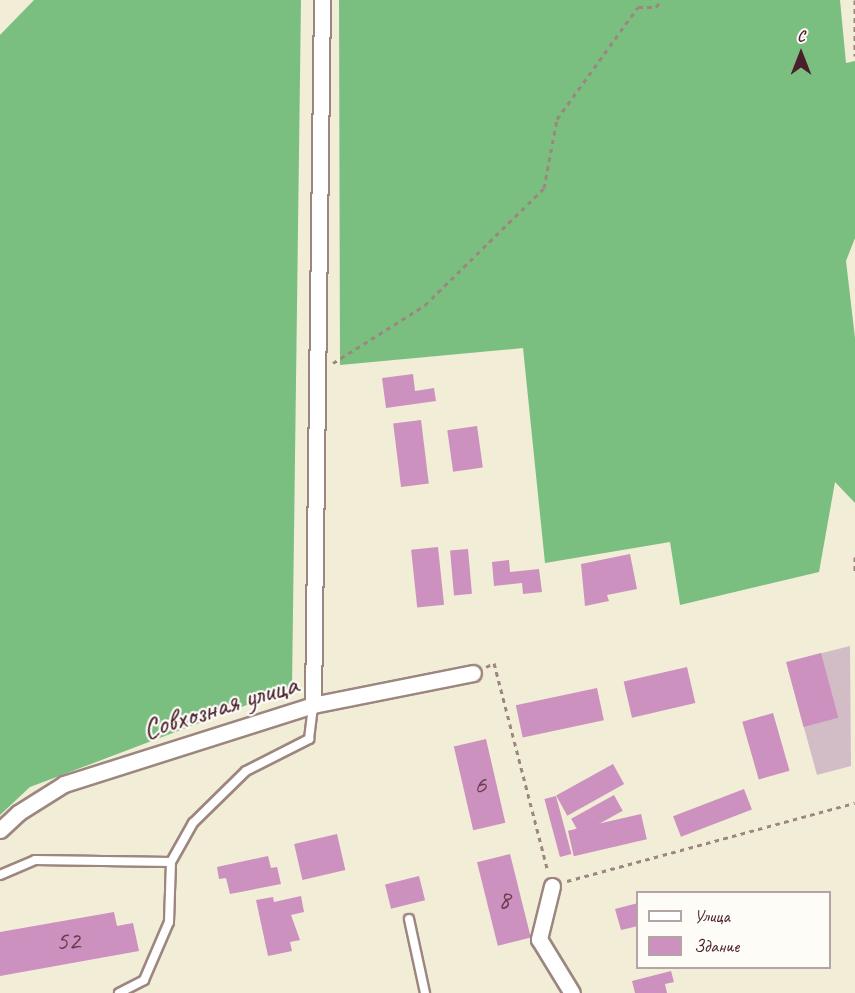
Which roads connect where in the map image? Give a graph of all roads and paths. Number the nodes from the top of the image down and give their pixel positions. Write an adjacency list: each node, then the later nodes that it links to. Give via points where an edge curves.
1 (322, 0): 5 (street)
2 (661, 0): 5 (path, via 656,7 638,7 557,119 544,188 425,306)
3 (855, 0): 4 (path)
4 (855, 56)
5 (318, 373): 9 (street)
6 (855, 557): 7 (path)
7 (855, 572)
8 (473, 673): 9 (street, Совхозная улица); 14 (path, via 494,663)
9 (313, 705): 11 (street, Совхозная улица, via 64,784 18,813); 12 (lane, via 309,739 246,771 193,823)
10 (855, 803): 14 (path)
11 (0, 830)
12 (171, 862): 13 (lane, via 35,860); 16 (lane, via 169,922 144,980)
13 (0, 875)
14 (552, 886): 18 (street, via 540,939)
15 (410, 919): 17 (lane)
16 (119, 993)
17 (425, 993)
18 (572, 993)

